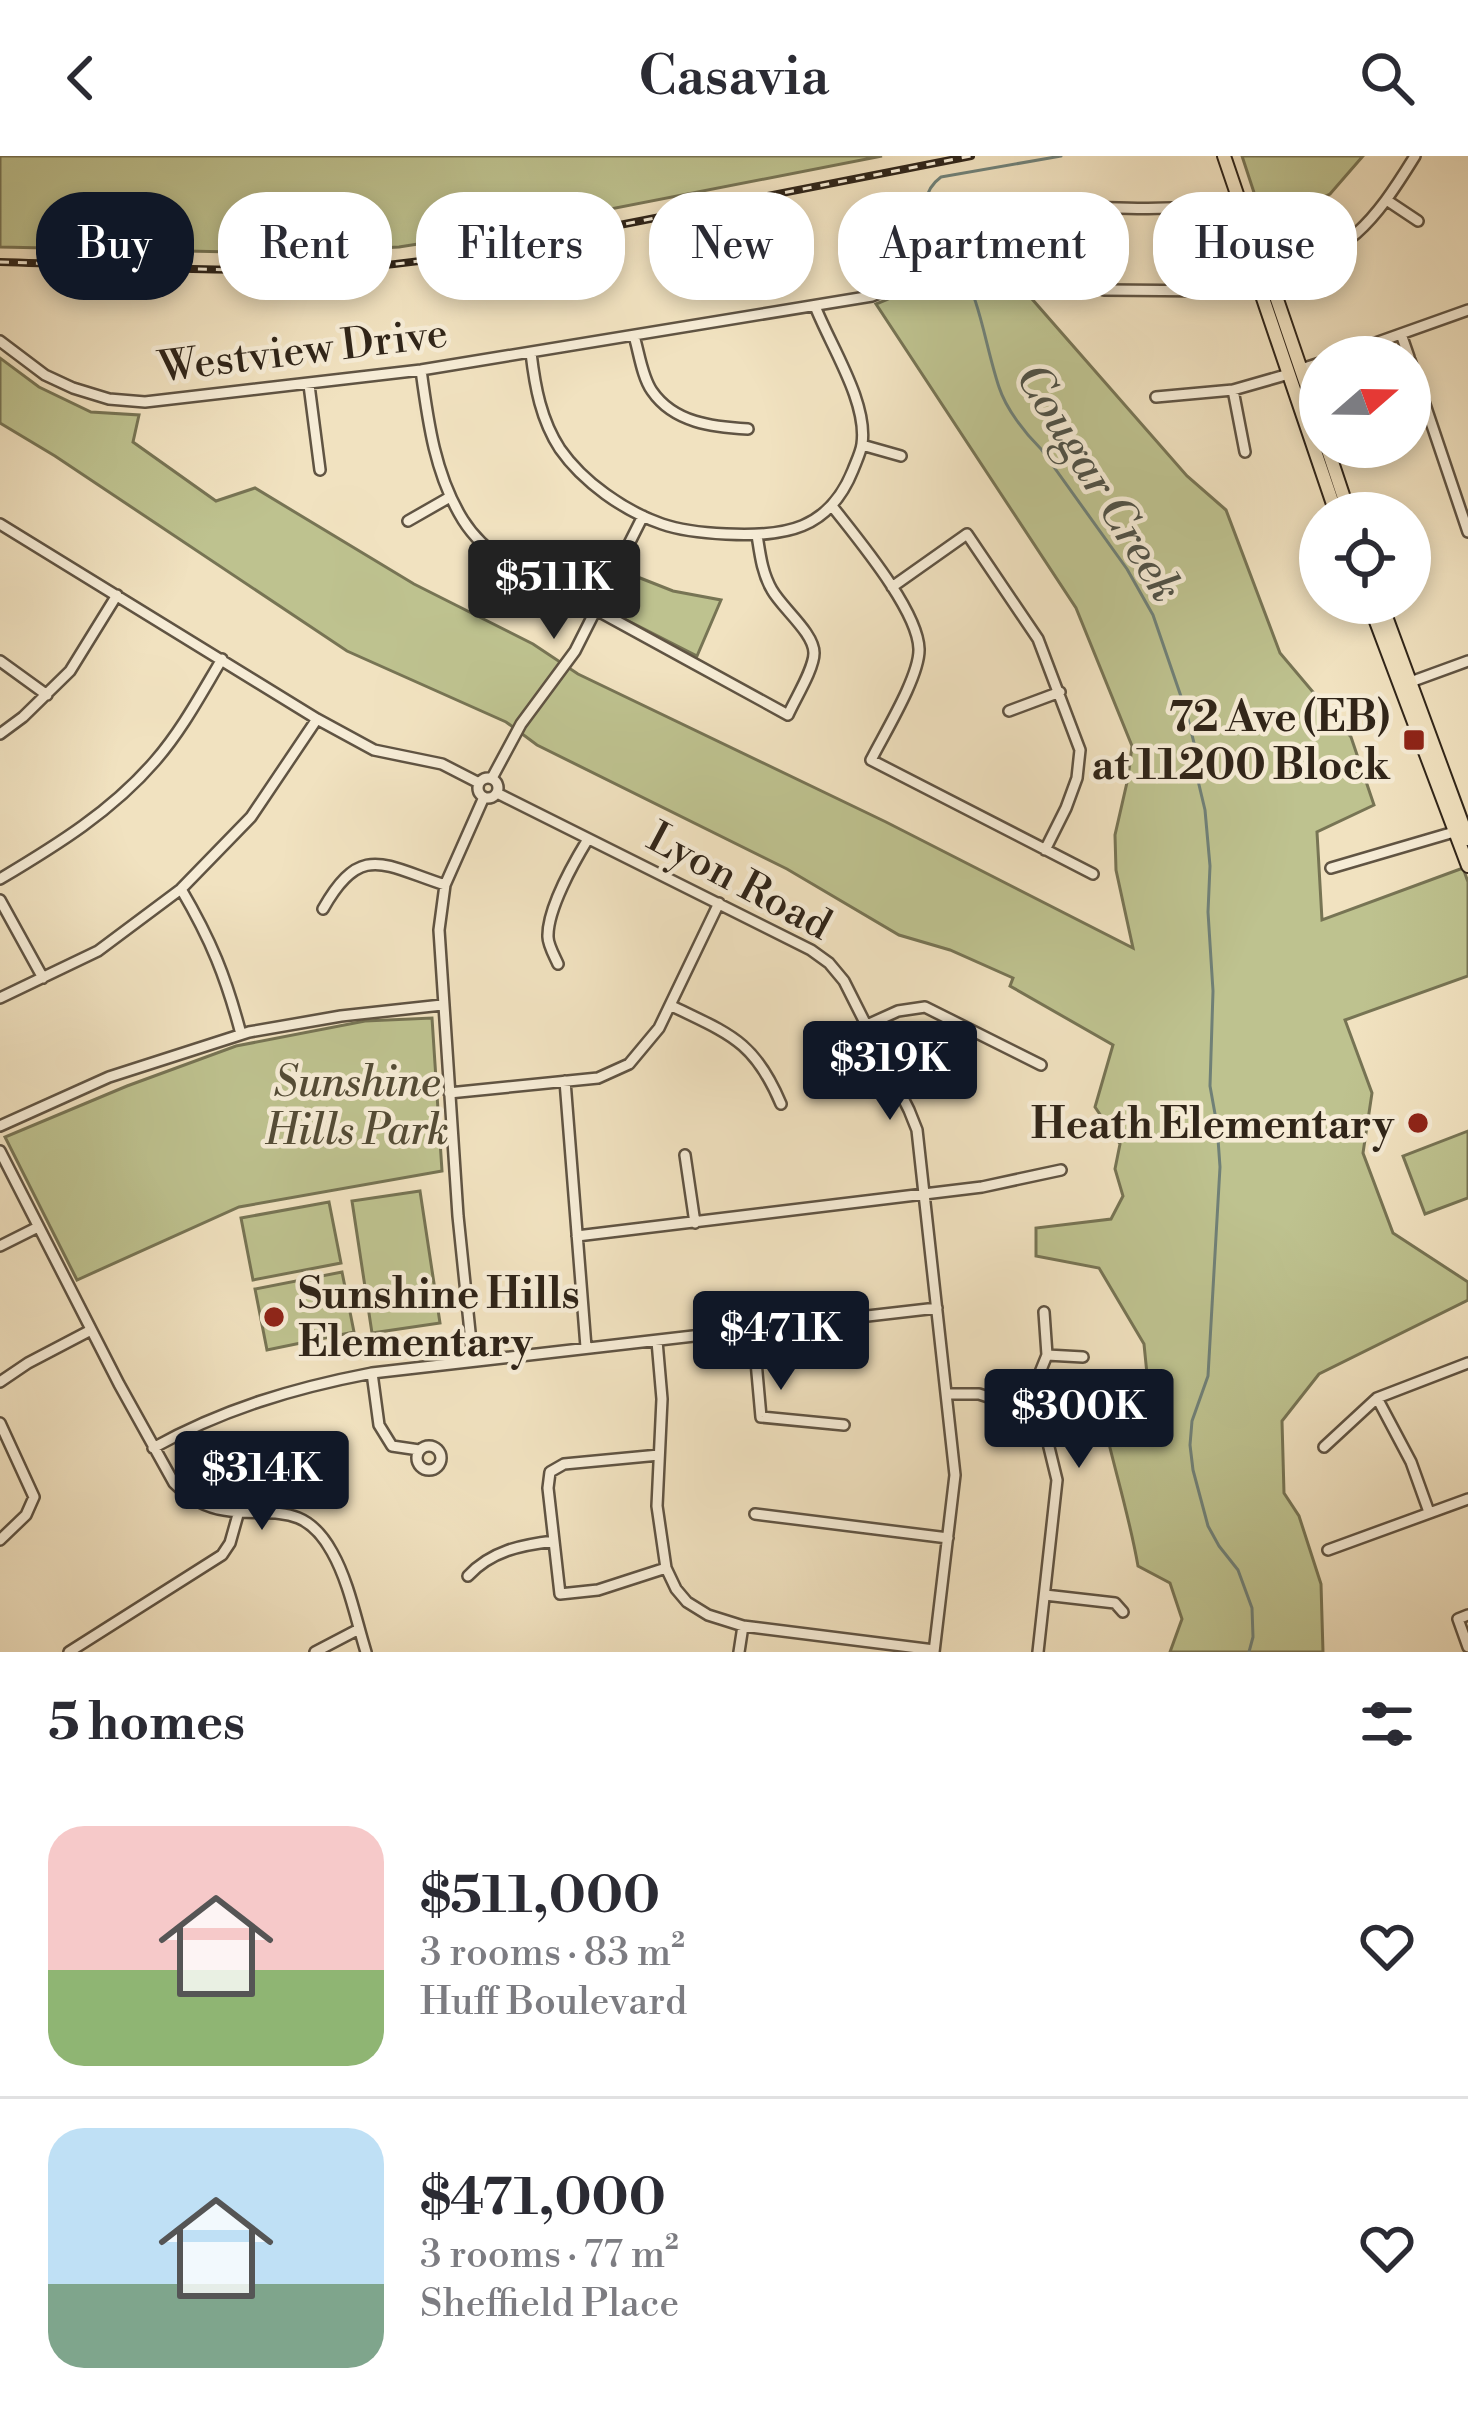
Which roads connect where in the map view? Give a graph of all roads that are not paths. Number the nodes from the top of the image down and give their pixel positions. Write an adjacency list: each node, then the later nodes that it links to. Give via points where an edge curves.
1 (1224, 156): 3 (main road)
2 (1415, 156): 4 (street)
3 (1236, 192)
4 (1388, 201): 6 (street); 7 (street)
5 (1153, 209): 9 (street, Westview Drive, via 1001,202 912,278)
6 (1418, 221)
7 (1357, 233)
8 (1270, 300): 18 (main road)
9 (815, 306): 12 (street, Westview Drive); 25 (street, via 860,410)
10 (1468, 310): 11 (street)
11 (1401, 334): 13 (street)
12 (634, 336): 15 (street, Westview Drive); 24 (street, via 650,389 675,413)
13 (1395, 336)
14 (0, 341): 20 (street, Westview Drive, via 45,375 110,400)
15 (531, 353): 16 (street, Westview Drive); 32 (street, via 540,406 561,450)
16 (421, 370): 20 (street, Westview Drive); 30 (street)
17 (1299, 371): 18 (street)
18 (1295, 372): 19 (main road); 21 (street); 29 (main road)
19 (1299, 380)
20 (309, 385): 28 (street)
21 (1233, 390): 22 (street); 26 (street)
22 (1156, 397)
23 (1431, 424): 35 (street)
24 (748, 429)
25 (862, 445): 27 (street); 31 (street)
26 (1245, 452)
27 (901, 456)
28 (320, 470)
29 (1330, 492)
30 (450, 497): 33 (street); 39 (street, via 496,554)
31 (832, 506): 36 (street, via 802,527); 37 (street)
32 (644, 516): 36 (street, via 697,532); 39 (street)
33 (407, 521)
34 (0, 524): 38 (street)
35 (1468, 532)
36 (757, 535): 39 (street, via 769,585 814,647 788,715)
37 (892, 587): 46 (street, via 967,534 1038,639); 58 (street, via 919,649 871,760)
38 (117, 595): 42 (street); 47 (street)
39 (598, 611): 51 (street)
40 (1378, 624): 45 (main road)
41 (1387, 624): 45 (main road)
42 (222, 659): 49 (street); 62 (street, via 157,759 126,791)
43 (0, 661): 47 (street)
44 (1468, 661): 45 (street)
45 (1405, 684): 55 (main road); 57 (main road)
46 (1060, 692): 48 (street); 58 (street, via 1080,754)
47 (47, 695): 50 (street)
48 (1009, 711)
49 (317, 719): 52 (street, via 374,750 442,764); 64 (street, via 251,817)
50 (0, 734)
51 (492, 778): 52 (street); 53 (street)
52 (479, 783): 54 (street)
53 (497, 793): 54 (street); 56 (street, Lyon Road)
54 (484, 797): 63 (street)
55 (1454, 832): 59 (main road); 60 (street)
56 (588, 838): 66 (street, Lyon Road); 68 (street, via 555,908 548,938)
57 (1468, 839)
58 (1045, 850): 61 (street)
59 (1468, 866)
60 (1331, 868)
61 (1093, 874)
62 (0, 879)
63 (445, 885): 67 (street, via 368,864 339,882); 71 (street)
64 (181, 890): 69 (street, via 98,951); 74 (street, via 225,974)
65 (0, 901): 69 (street)
66 (719, 903): 72 (street); 73 (street, Lyon Road, via 829,963)
67 (323, 909)
68 (558, 964)
69 (43, 978): 70 (street)
70 (0, 998)
71 (442, 1005): 74 (street); 77 (street)
72 (670, 1005): 76 (street, via 629,1064); 78 (street, via 747,1047)
73 (867, 1025): 75 (street, via 925,1007); 83 (street, Lyon Road, via 916,1130)
74 (242, 1034): 79 (street, via 109,1077)
75 (1041, 1065)
76 (565, 1081): 77 (street); 86 (street)
77 (449, 1093): 96 (street)
78 (781, 1104)
79 (0, 1126)
80 (0, 1151): 85 (street)
81 (685, 1155): 84 (street)
82 (1061, 1169): 83 (street)
83 (924, 1193): 84 (street); 88 (street, Lyon Road)
84 (694, 1223): 86 (street)
85 (38, 1227): 87 (street); 91 (street)
86 (577, 1236): 93 (street)
87 (0, 1246)
88 (937, 1308): 90 (street); 100 (street, Lyon Road)
89 (1044, 1312): 94 (street)
90 (752, 1328): 92 (street); 104 (street, via 761,1417)
91 (91, 1330): 99 (street); 106 (street)
92 (657, 1341): 93 (street); 108 (street)
93 (586, 1347): 96 (street)
94 (1047, 1355): 95 (street); 102 (street)
95 (1083, 1357)
96 (473, 1360): 98 (street)
97 (1468, 1363): 101 (street)
98 (372, 1372): 106 (street, via 251,1402); 107 (street, via 379,1425 392,1446)
99 (0, 1382)
100 (947, 1394): 102 (street, via 994,1397); 113 (street, Lyon Road, via 956,1475)
101 (1377, 1399): 105 (street); 111 (street)
102 (1024, 1412): 119 (street, via 1046,1439 1057,1480)
103 (0, 1423): 114 (street, via 34,1497)
104 (844, 1425)
105 (1324, 1447)
106 (153, 1448): 110 (street, via 188,1496)
107 (419, 1450)
108 (659, 1455): 115 (street, via 550,1472); 117 (street)
109 (1468, 1499): 111 (street)
110 (239, 1511): 123 (street, via 292,1515 319,1533); 127 (street, via 222,1555)
111 (1429, 1512): 116 (street)
112 (755, 1514): 113 (street)
113 (948, 1538): 126 (street, Lyon Road)
114 (0, 1540)
115 (554, 1541): 117 (street, via 560,1594); 118 (street, via 517,1546)
116 (1328, 1550)
117 (666, 1568): 122 (street, via 687,1602)
118 (469, 1576)
119 (1046, 1595): 120 (street, via 1115,1604); 132 (street)
120 (1123, 1612)
121 (1468, 1615): 125 (street, via 1457,1618)
122 (743, 1626): 124 (street); 130 (street)
123 (358, 1629): 128 (street); 129 (street)
124 (843, 1638): 126 (street); 131 (street)
125 (1468, 1647)
126 (934, 1651)
127 (69, 1652)
128 (315, 1652)
129 (366, 1652)
130 (739, 1652)
131 (841, 1652)
132 (1038, 1652)

